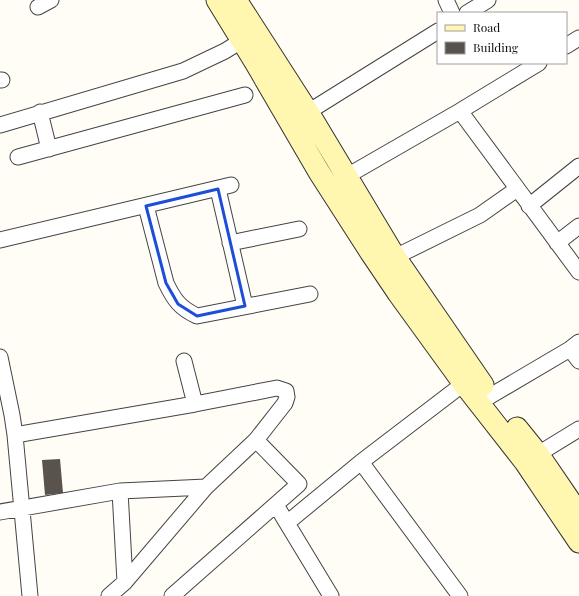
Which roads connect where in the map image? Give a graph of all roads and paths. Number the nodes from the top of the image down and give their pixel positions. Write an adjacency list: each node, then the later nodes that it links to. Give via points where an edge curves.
1 (51, 0): 6 (street)
2 (217, 0): 11 (street)
3 (236, 0): 16 (street)
4 (446, 0): 7 (street)
5 (488, 0): 8 (street)
6 (38, 7)
7 (452, 12)
8 (469, 12)
9 (437, 32): 16 (street)
10 (579, 38): 12 (street)
11 (241, 41): 15 (street, via 226,51 180,72); 38 (street, via 319,172 398,293)
12 (567, 45)
13 (537, 64): 17 (street)
14 (246, 95): 19 (street)
15 (40, 112): 18 (street); 19 (street)
16 (308, 112): 22 (street)
17 (460, 112): 22 (street); 23 (street)
18 (0, 125)
19 (49, 149): 20 (street)
20 (18, 157)
21 (579, 166): 25 (street)
22 (347, 176): 31 (street)
23 (517, 189): 25 (street); 31 (street, via 480,215)
24 (146, 206): 28 (street); 29 (street, via 224,187); 34 (street, via 166,283 178,304 197,316)
25 (529, 206): 30 (street)
26 (579, 226): 30 (street)
27 (299, 229): 29 (street)
28 (0, 240)
29 (230, 243): 34 (street)
30 (557, 243): 32 (street)
31 (395, 258): 38 (street)
32 (579, 272)
33 (310, 294): 34 (street)
34 (245, 306)
35 (576, 350): 39 (street)
36 (0, 357): 41 (street)
37 (184, 361): 40 (street)
38 (470, 379): 39 (street); 46 (street)
39 (485, 399): 45 (street)
40 (195, 404): 43 (street); 44 (street, via 277,388 286,391 288,397 285,404)
41 (6, 416): 43 (street)
42 (579, 429): 45 (street)
43 (15, 434): 50 (street)
44 (256, 440): 47 (street); 49 (street, via 299,484)
45 (532, 458): 52 (street); 54 (street)
46 (361, 462): 53 (street); 60 (street)
47 (206, 487): 48 (street); 55 (street)
48 (120, 491): 50 (street); 55 (street)
49 (276, 505): 53 (street); 58 (street)
50 (21, 510): 51 (street); 56 (street)
51 (0, 512)
52 (579, 514)
53 (287, 524): 59 (street)
54 (579, 542)
55 (125, 582): 57 (street)
56 (30, 596)
57 (109, 596)
58 (172, 596)
59 (331, 596)
60 (460, 596)

